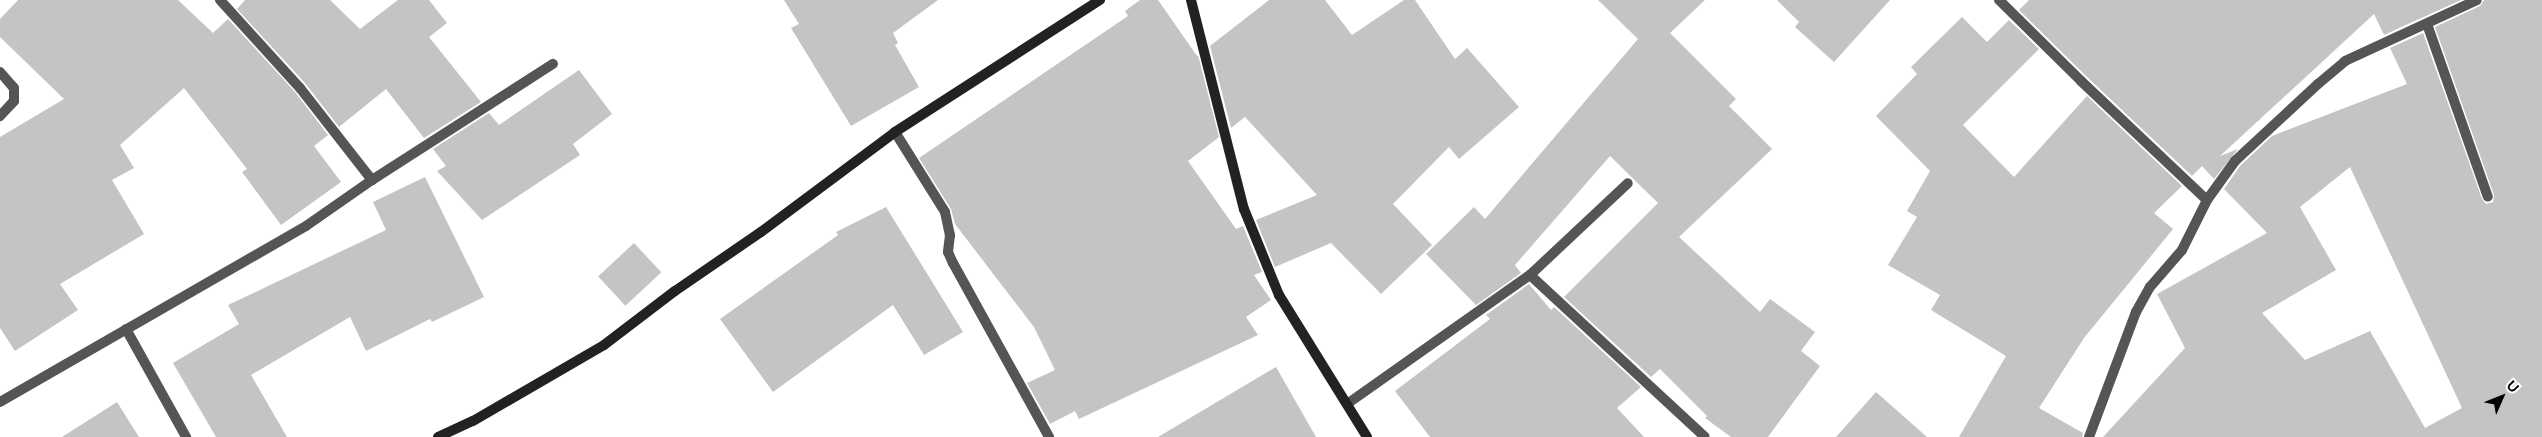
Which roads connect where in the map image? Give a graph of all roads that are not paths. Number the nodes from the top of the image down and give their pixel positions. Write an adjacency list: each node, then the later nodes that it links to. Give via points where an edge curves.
1 (220, 0): 11 (street, via 300,88)
2 (1100, 0): 10 (street)
3 (1191, 0): 18 (street, via 1244,209 1279,295)
4 (2000, 0): 14 (street)
5 (2477, 0): 6 (street)
6 (2427, 24): 13 (street); 14 (street, via 2345,62 2235,161)
7 (553, 64): 11 (street)
8 (0, 72): 9 (street, via 14,88 14,101)
9 (0, 116)
10 (895, 132): 20 (street, via 604,345); 21 (street, via 945,212 950,235 948,252 953,264)
11 (372, 180): 16 (street, via 306,226)
12 (1628, 183): 15 (street)
13 (2488, 197)
14 (2207, 200): 24 (street, via 2182,250 2150,287 2136,312)
15 (1530, 276): 18 (street); 23 (street)
16 (126, 329): 17 (street); 19 (street)
17 (0, 402)
18 (1347, 404): 22 (street)
19 (186, 437)
20 (438, 437)
21 (1049, 437)
22 (1367, 437)
23 (1705, 437)
24 (2090, 437)

